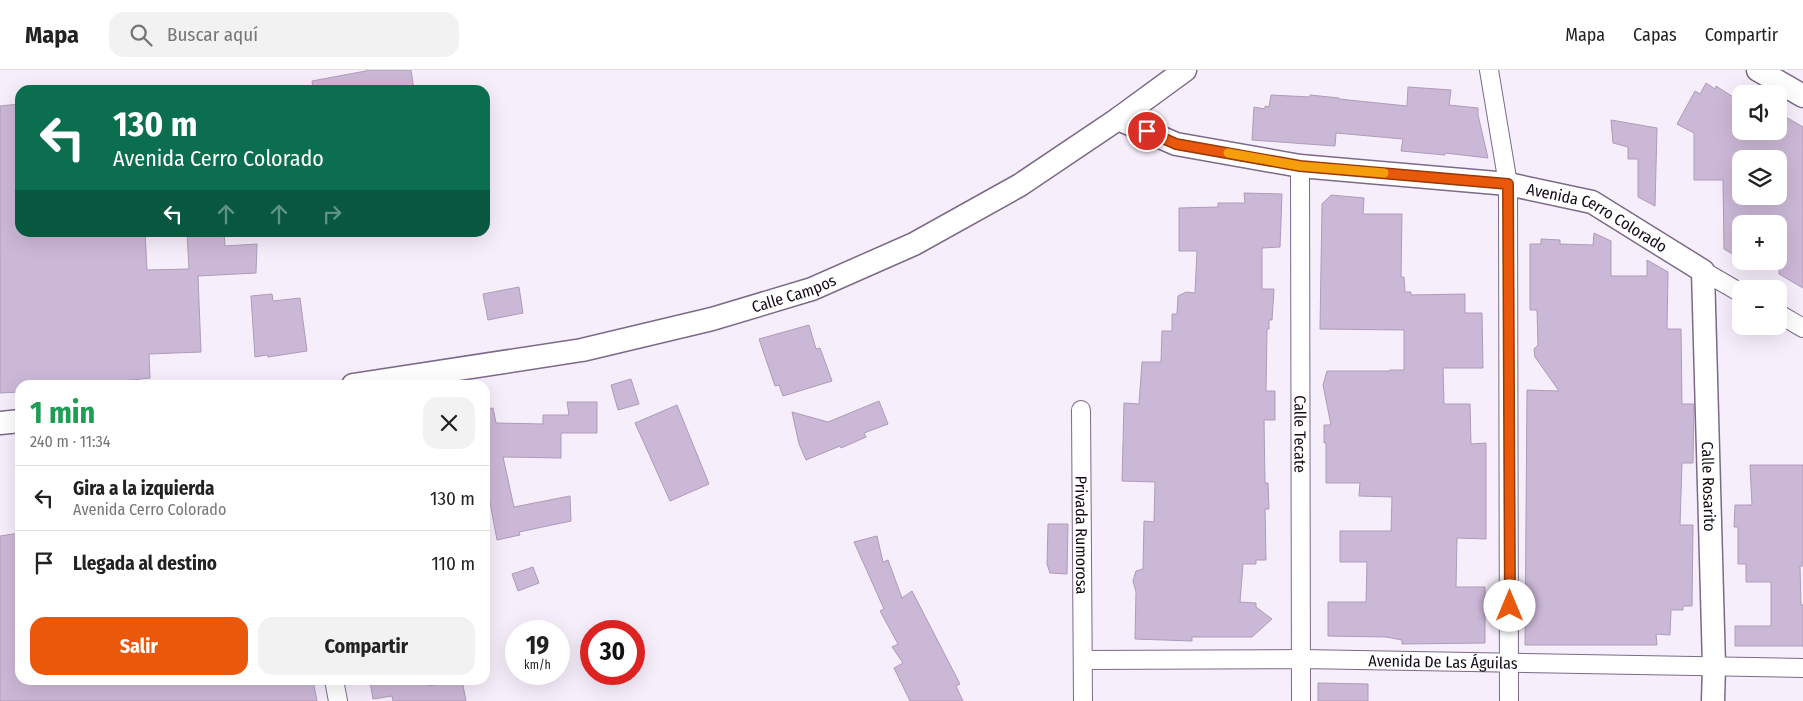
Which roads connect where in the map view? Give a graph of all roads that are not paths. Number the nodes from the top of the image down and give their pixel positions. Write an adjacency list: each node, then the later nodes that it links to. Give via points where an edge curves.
1 (1185, 70): 5 (street, Calle Campos)
2 (1489, 70): 7 (street)
3 (1758, 70): 4 (street)
4 (1803, 96)
5 (1118, 119): 6 (street, Avenida Cerro Colorado, via 1176,144); 12 (street, Calle Campos, via 1020,185 914,244 812,288 712,319 582,350)
6 (1300, 166): 7 (street, Avenida Cerro Colorado); 17 (street, Calle Tecate)
7 (1508, 184): 8 (street, Avenida Cerro Colorado, via 1592,202); 18 (street)
8 (1703, 271): 9 (street, Avenida Cerro Colorado); 19 (street, Calle Rosarito)
9 (1732, 288)
10 (1787, 319): 11 (street)
11 (1803, 328)
12 (386, 380)
13 (1081, 410): 16 (street, Privada Rumorosa)
14 (15, 422): 15 (street)
15 (0, 423)
16 (1083, 660): 17 (street, Avenida De Las Águilas); 23 (street, Privada Rumorosa)
17 (1302, 660): 18 (street, Avenida De Las Águilas); 24 (street, Calle Tecate)
18 (1510, 664): 19 (street, Avenida De Las Águilas); 25 (street)
19 (1714, 666): 20 (street, Avenida De Las Águilas); 26 (street, Calle Rosarito)
20 (1803, 668)
21 (335, 685): 22 (street)
22 (338, 701)
23 (1082, 701)
24 (1301, 701)
25 (1509, 701)
26 (1713, 701)

